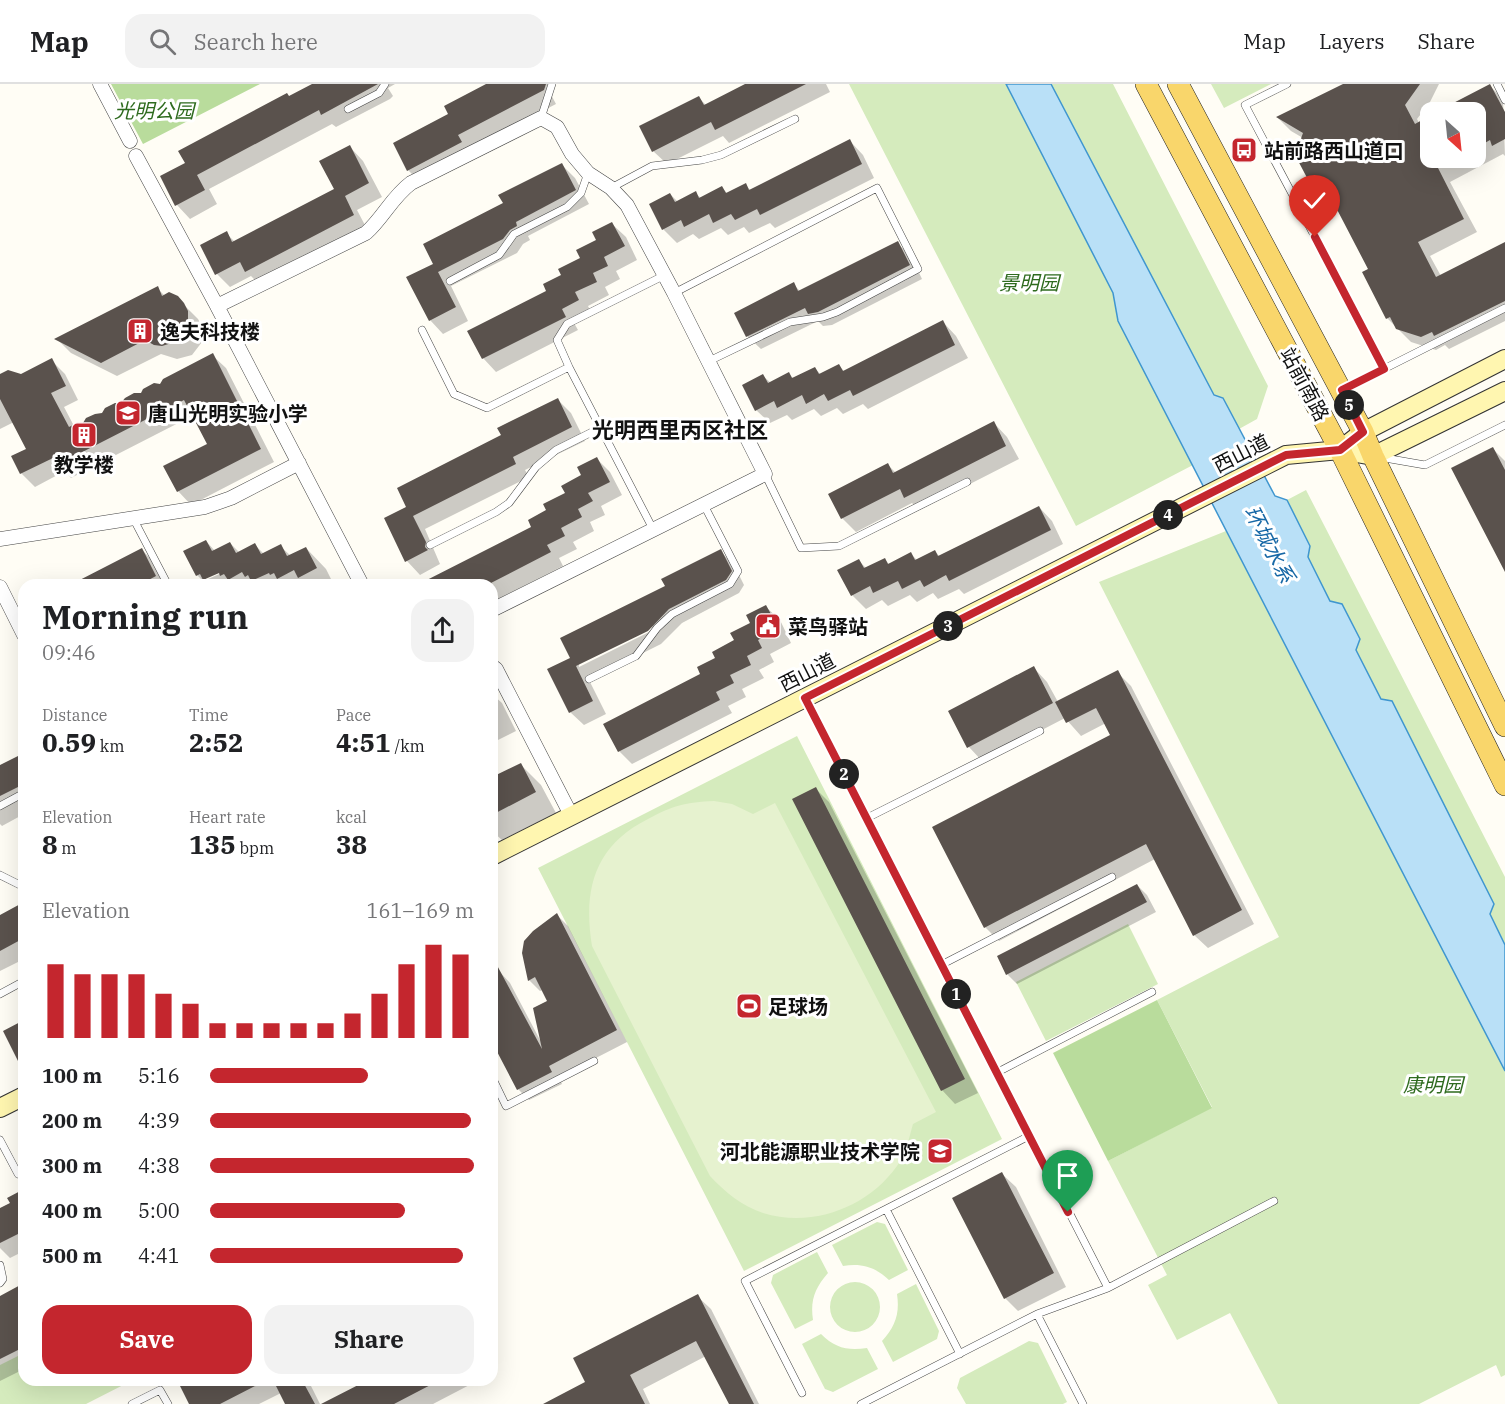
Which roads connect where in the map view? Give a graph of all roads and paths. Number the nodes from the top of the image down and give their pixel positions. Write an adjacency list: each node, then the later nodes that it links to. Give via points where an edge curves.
1 (100, 84): 12 (street)
2 (385, 84): 9 (lane, via 379,93)
3 (552, 84): 10 (lane)
4 (1146, 84): 31 (main road, 站前南路)
5 (1178, 84): 26 (main road, 站前南路)
6 (1287, 84): 25 (lane, via 1245,105)
7 (1497, 84): 8 (lane)
8 (1505, 99)
9 (348, 109)
10 (542, 118): 14 (street, via 557,127); 19 (street, via 411,183 366,233)
11 (795, 119): 15 (lane, via 721,154 652,166)
12 (130, 141)
13 (136, 156): 19 (street)
14 (588, 173): 15 (street); 17 (lane, via 581,193 567,207 514,234 499,255)
15 (611, 188): 16 (street, via 627,205)
16 (665, 275): 18 (street); 24 (lane, via 567,324 557,340)
17 (450, 281)
18 (675, 293): 23 (street); 23 (lane, via 877,188 918,269 837,312 790,322)
19 (217, 306): 33 (street)
20 (1505, 308): 25 (lane)
21 (422, 330): 24 (lane, via 454,394 487,408)
22 (1505, 359): 30 (street)
23 (709, 362): 34 (street)
24 (569, 367): 29 (lane)
25 (1384, 369): 26 (lane)
26 (1342, 390): 30 (main road, 站前南路)
27 (1505, 391): 32 (street)
28 (1505, 425): 32 (lane, via 1425,465)
29 (600, 428): 38 (lane); 40 (lane, via 556,450 536,467 509,503 496,512)
30 (1363, 432): 31 (street); 32 (main road, 站前南路)
31 (1340, 450): 32 (street, 西山道); 48 (street, 西山道, via 1286,455); 51 (main road, 站前南路)
32 (1373, 456): 49 (main road, 站前南路)
33 (299, 463): 37 (street, via 206,507); 42 (street)
34 (765, 474): 35 (lane, via 801,548 839,546); 36 (street)
35 (967, 482)
36 (704, 505): 38 (street); 47 (lane, via 738,572 730,584 672,614 636,656)
37 (134, 518): 39 (street); 41 (lane)
38 (654, 531): 44 (street)
39 (0, 539)
40 (430, 545)
41 (165, 579)
42 (359, 579)
43 (0, 587): 45 (street)
44 (498, 607)
45 (18, 623)
46 (498, 673): 54 (street)
47 (589, 679)
48 (805, 698): 54 (street, 西山道); 55 (lane)
49 (1505, 726)
50 (1040, 731): 55 (lane)
51 (1505, 785)
52 (18, 796): 53 (lane)
53 (0, 806)
54 (571, 815): 56 (street, 西山道)
55 (867, 818): 60 (lane)
56 (498, 853)
57 (0, 874): 59 (lane)
58 (1112, 877): 60 (lane)
59 (18, 884)
60 (941, 965): 65 (lane)
61 (18, 984): 63 (lane)
62 (1152, 992): 65 (lane)
63 (0, 994)
64 (594, 1061): 66 (lane, via 506,1106)
65 (996, 1073): 69 (lane)
66 (498, 1089)
67 (18, 1099): 68 (street)
68 (0, 1108)
69 (1029, 1136): 73 (lane); 76 (lane)
70 (0, 1140): 71 (lane)
71 (18, 1174)
72 (1274, 1201): 76 (lane)
73 (886, 1209): 78 (lane); 79 (lane, via 745,1281)
74 (0, 1265): 75 (lane)
75 (0, 1283)
76 (1108, 1288): 77 (lane)
77 (1037, 1314): 78 (lane); 83 (lane)
78 (960, 1354): 82 (lane)
79 (802, 1393)
80 (132, 1404): 81 (lane, via 160,1390)
81 (168, 1404)
82 (861, 1404)
83 (1083, 1404)

